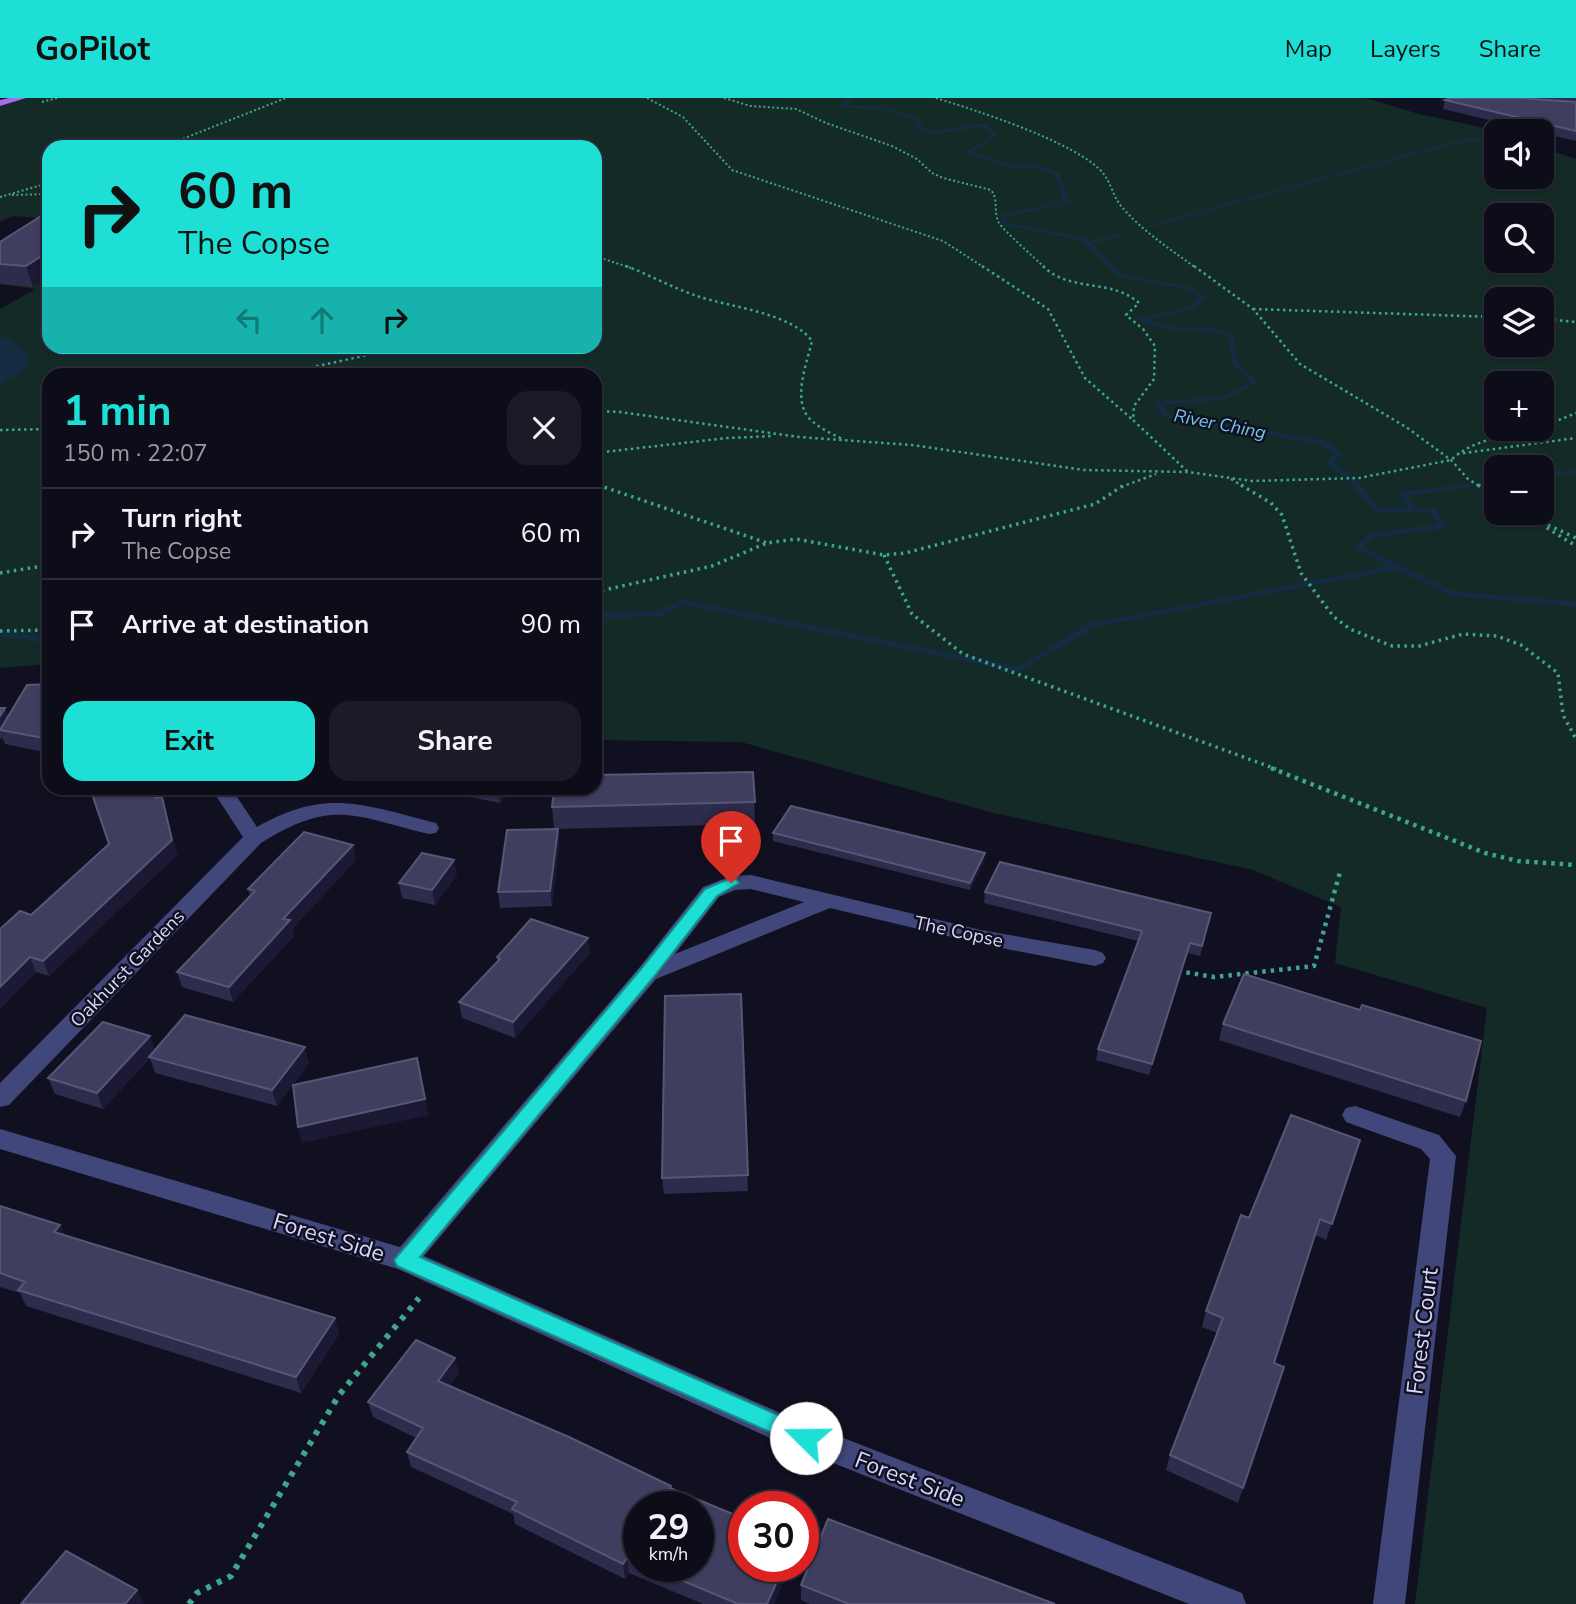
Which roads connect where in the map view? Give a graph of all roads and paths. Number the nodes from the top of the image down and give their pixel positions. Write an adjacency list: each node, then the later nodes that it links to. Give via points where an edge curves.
1 (21, 98): 6 (main road)
2 (286, 98): 7 (path)
3 (647, 98): 20 (path, via 683,117 732,170 943,241 1048,309 1085,378)
4 (724, 98): 20 (path, via 750,106 796,109 892,146 943,178 991,190 1000,226 1056,278 1132,295 1139,303 1126,315 1155,346 1154,379 1134,406)
5 (936, 98): 12 (path, via 990,114 1083,156 1104,173 1119,205 1151,236)
6 (0, 103)
7 (180, 140)
8 (42, 185): 10 (path)
9 (42, 194): 10 (path)
10 (2, 196)
11 (602, 258): 26 (path, via 694,295 788,322 807,334 812,341 803,377 804,411 812,421)
12 (1253, 309): 13 (path); 30 (path, via 1300,364 1406,427)
13 (1484, 317)
14 (1554, 320): 15 (path)
15 (1576, 322)
16 (372, 354): 17 (path)
17 (308, 368)
18 (602, 411): 24 (path)
19 (1576, 413): 21 (path)
20 (1133, 421): 31 (path)
21 (1554, 422)
22 (42, 429): 23 (path)
23 (0, 430)
24 (799, 437): 26 (path); 28 (path, via 727,438)
25 (1576, 438): 29 (path)
26 (846, 440): 31 (path, via 1084,470)
27 (1484, 440): 29 (path)
28 (602, 452)
29 (1457, 454): 30 (path)
30 (1451, 460): 32 (path, via 1359,478); 34 (path)
31 (1188, 472): 32 (path); 40 (path, via 1155,474 1124,485 1095,504)
32 (1229, 478): 46 (path, via 1271,503 1282,515 1301,573 1333,616 1350,629 1392,646 1419,646 1463,634 1497,636 1521,645 1558,674 1563,715)
33 (602, 486): 38 (path)
34 (1484, 489)
35 (1544, 525): 39 (path)
36 (1549, 525): 37 (path)
37 (1576, 538)
38 (767, 543): 40 (path, via 796,539); 43 (path, via 712,566)
39 (1576, 545)
40 (884, 555): 50 (path, via 912,614 963,653 1485,853 1518,861)
41 (42, 566): 42 (path)
42 (0, 573)
43 (602, 590)
44 (42, 630): 45 (path)
45 (0, 631)
46 (1576, 739)
47 (226, 795): 49 (street)
48 (429, 828): 49 (street, Oakhurst Gardens, via 340,807 286,819)
49 (254, 838): 56 (street, Oakhurst Gardens)
50 (1576, 865)
51 (1340, 872): 54 (path, via 1314,966 1214,977)
52 (824, 901): 53 (street, The Copse); 55 (street, The Copse); 55 (street, The Copse, via 751,882 731,883 711,892)
53 (1095, 958)
54 (1174, 971)
55 (647, 974): 59 (street, The Copse)
56 (0, 1098)
57 (1355, 1115): 63 (street, Forest Court, via 1430,1142 1443,1156)
58 (0, 1139): 59 (street, Forest Side)
59 (405, 1260): 62 (street, Forest Side, via 781,1428)
60 (408, 1311): 61 (path, via 339,1395 231,1576 197,1593)
61 (189, 1604)
62 (1230, 1604)
63 (1389, 1604)

